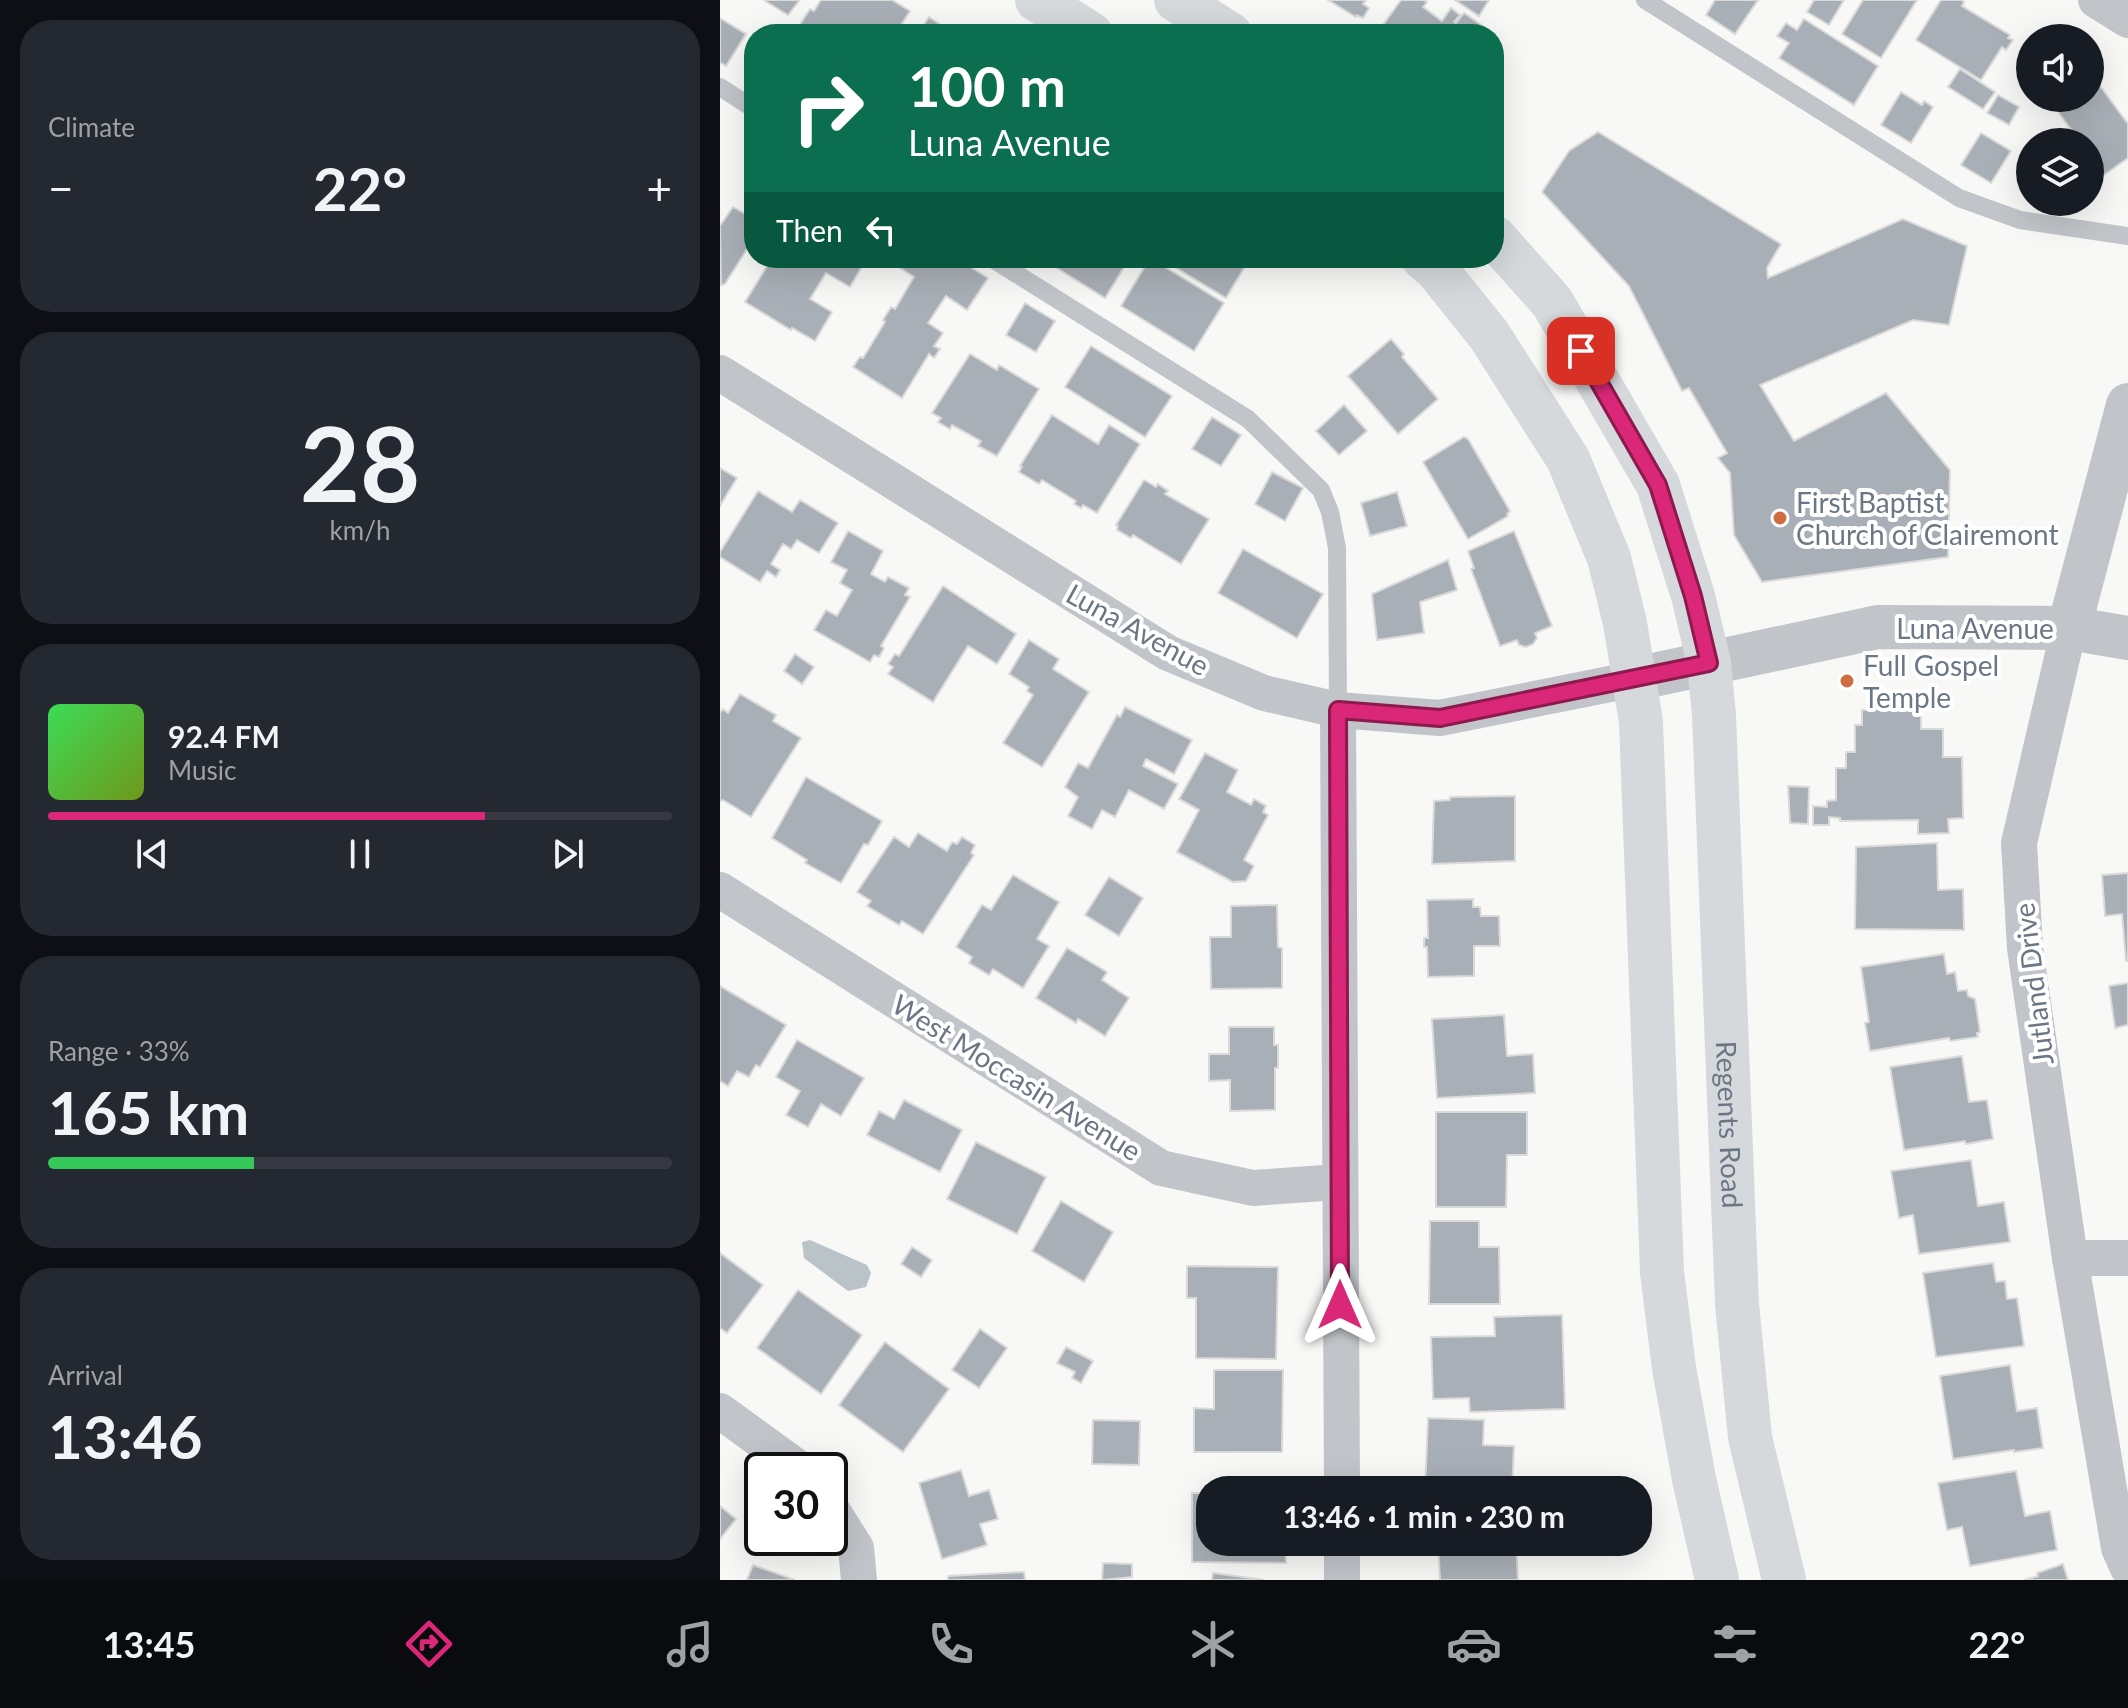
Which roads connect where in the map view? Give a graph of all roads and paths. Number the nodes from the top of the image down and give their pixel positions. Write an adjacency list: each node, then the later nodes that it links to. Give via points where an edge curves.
1 (1037, 0): 6 (main road)
2 (1176, 0): 7 (main road)
3 (1645, 0): 10 (lane, via 1959,198 2020,220)
4 (2096, 0): 5 (street)
5 (2128, 20)
6 (1075, 24)
7 (1214, 24)
8 (720, 87): 9 (lane)
9 (744, 103)
10 (2128, 236)
11 (1504, 248): 18 (main road, Regents Road, via 1552,302 1658,485)
12 (1007, 268): 20 (lane, via 1248,419 1321,490 1337,548)
13 (1435, 268): 19 (main road, via 1489,335 1568,459 1609,558)
14 (720, 373): 20 (street, Luna Avenue, via 1168,653 1264,693)
15 (2128, 405): 16 (street, Jutland Drive)
16 (2069, 628): 17 (street, Luna Avenue); 18 (street, Luna Avenue, via 1878,627); 23 (street, Jutland Drive, via 2019,843 2025,948)
17 (2128, 638)
18 (1709, 663): 19 (street, Luna Avenue); 34 (main road, Regents Road, via 1737,1304 1750,1437)
19 (1635, 679): 20 (street, Luna Avenue, via 1440,718); 33 (main road, via 1641,722 1662,1272 1674,1368)
20 (1338, 710): 22 (street)
21 (720, 890): 22 (street, West Moccasin Avenue, via 1161,1168 1253,1188)
22 (1339, 1182): 27 (street)
23 (2070, 1258): 24 (street); 30 (street, Jutland Drive, via 2119,1548)
24 (2128, 1258)
25 (720, 1411): 26 (street)
26 (776, 1452)
27 (1342, 1476)
28 (848, 1535): 31 (street, via 856,1548)
29 (1342, 1556): 32 (street)
30 (2128, 1568)
31 (859, 1580)
32 (1342, 1580)
33 (1717, 1580)
34 (1784, 1580)

